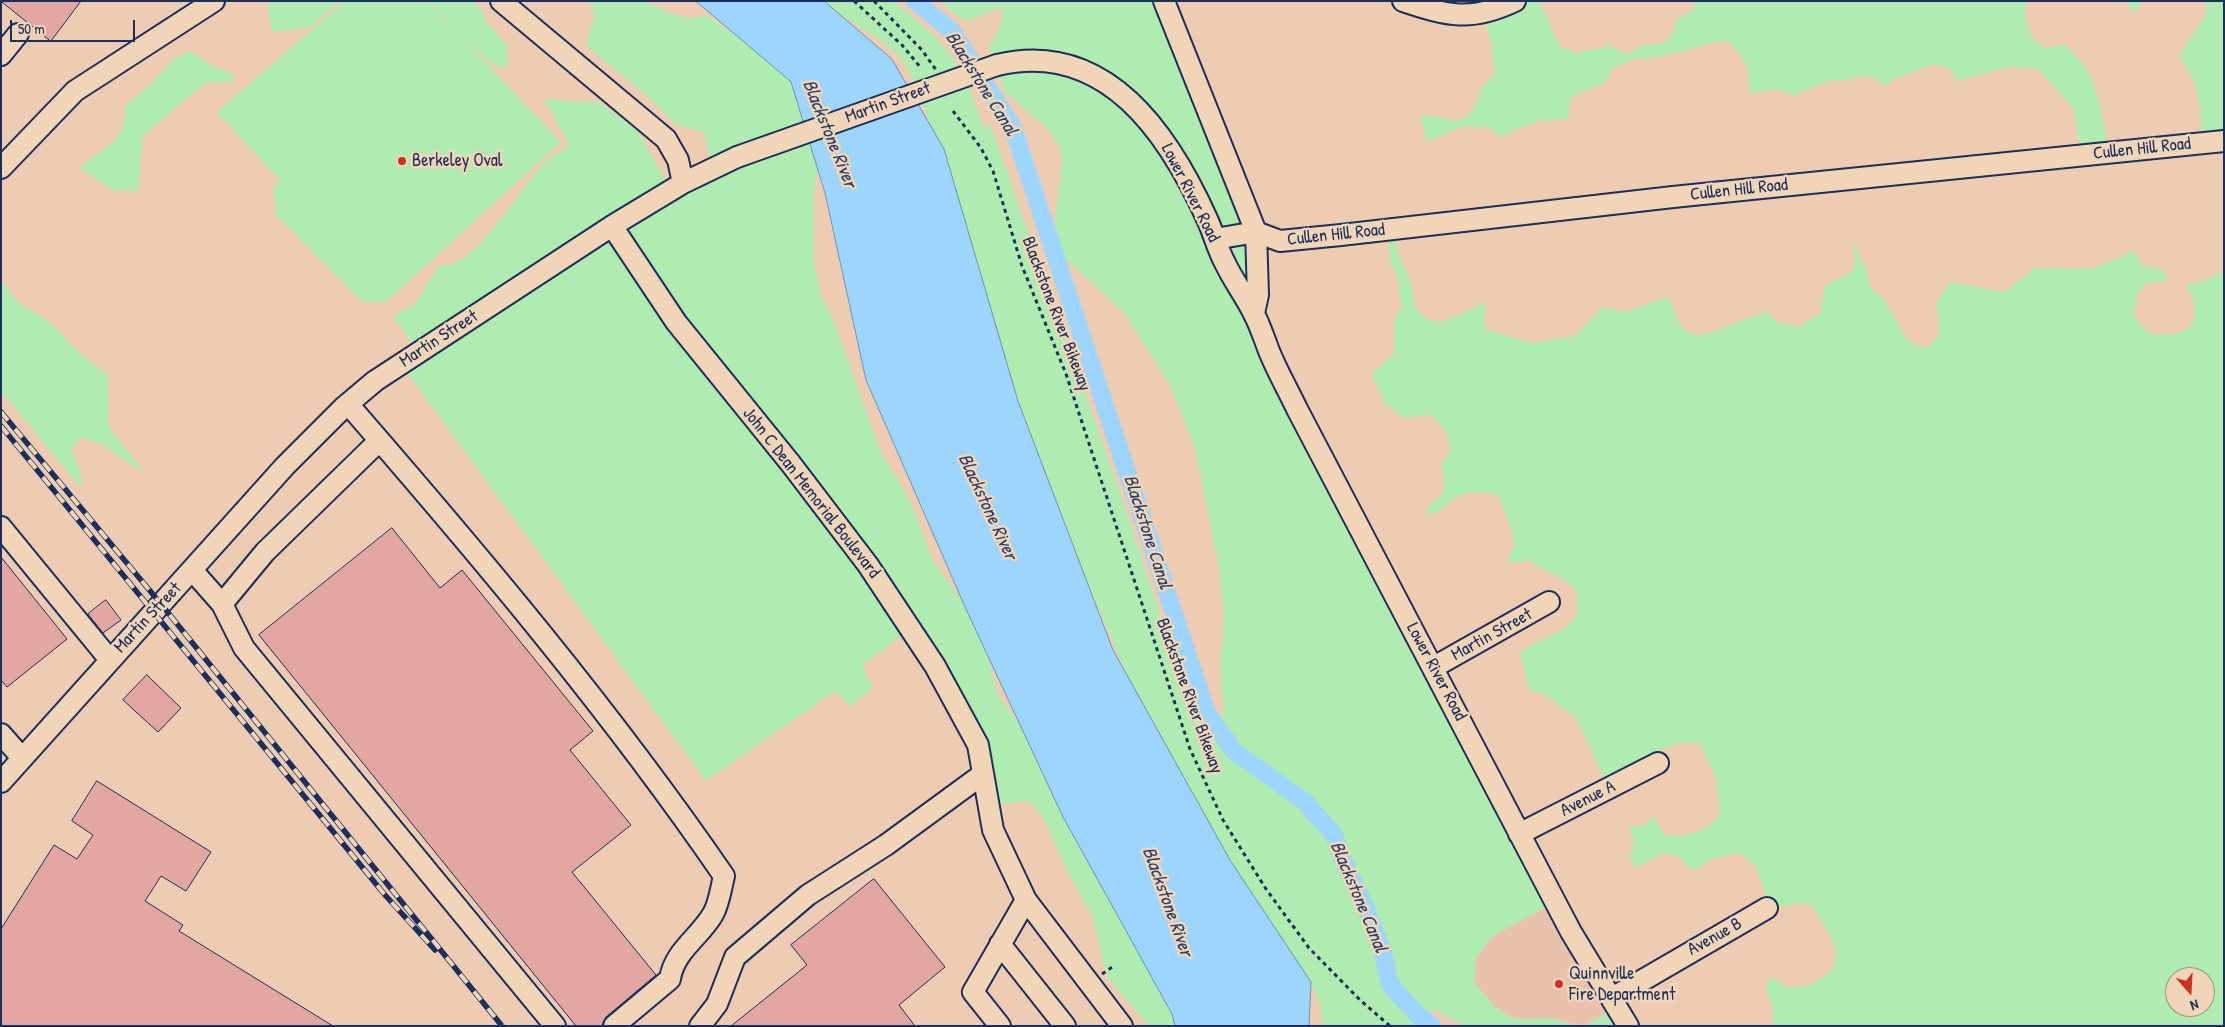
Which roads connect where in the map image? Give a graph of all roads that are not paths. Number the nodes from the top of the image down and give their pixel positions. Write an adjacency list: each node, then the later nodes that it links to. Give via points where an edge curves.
1 (214, 1): 10 (street, via 75,91)
2 (501, 1): 11 (street, via 666,139 678,160)
3 (1164, 1): 13 (street)
4 (1403, 1): 5 (street, via 1461,16 1479,15)
5 (1515, 1)
6 (18, 34): 7 (street)
7 (1, 56)
8 (997, 65): 11 (street, Martin Street, bridge, via 737,157); 14 (street, Lower River Road, via 1042,60 1075,67 1103,79 1138,109 1175,158)
9 (2224, 141): 13 (street, Cullen Hill Road, via 1280,241)
10 (1, 168)
11 (683, 183): 12 (street, Martin Street)
12 (612, 226): 16 (street, Martin Street, via 374,381); 27 (street, John C Dean Memorial Boulevard, via 676,322 791,464 896,606 965,717 978,746)
13 (1256, 232): 14 (street); 15 (street, via 1258,296)
14 (1215, 238): 15 (street, Lower River Road, via 1225,263)
15 (1254, 313): 23 (street, Lower River Road, via 1297,409)
16 (348, 404): 17 (street); 19 (street, Martin Street, via 285,466)
17 (379, 441): 21 (street, via 265,552); 35 (street, via 554,646 674,802 724,876 714,913 682,951 671,968 670,979)
18 (1, 527): 22 (street)
19 (192, 570): 21 (street); 22 (street, Martin Street)
20 (1549, 602): 23 (street, Martin Street)
21 (222, 604): 34 (street, via 244,648)
22 (110, 660): 25 (street, Martin Street)
23 (1434, 667): 29 (street, Lower River Road)
24 (1, 734): 25 (street)
25 (22, 758): 28 (street, Martin Street)
26 (1658, 763): 29 (street, Avenue A)
27 (983, 774): 30 (street, John C Dean Memorial Boulevard, via 993,830); 36 (street, via 886,845 808,894 735,957 717,1004)
28 (1, 782)
29 (1519, 834): 33 (street, Lower River Road, via 1571,932)
30 (1026, 900): 32 (street); 39 (street, John C Dean Memorial Boulevard)
31 (1766, 908): 33 (street, Avenue B)
32 (1000, 944): 37 (street, via 973,992); 38 (street)
33 (1612, 998): 40 (street, Lower River Road)
34 (555, 1026)
35 (614, 1026)
36 (700, 1026)
37 (1000, 1026)
38 (1065, 1026)
39 (1122, 1026)
40 (1628, 1026)

